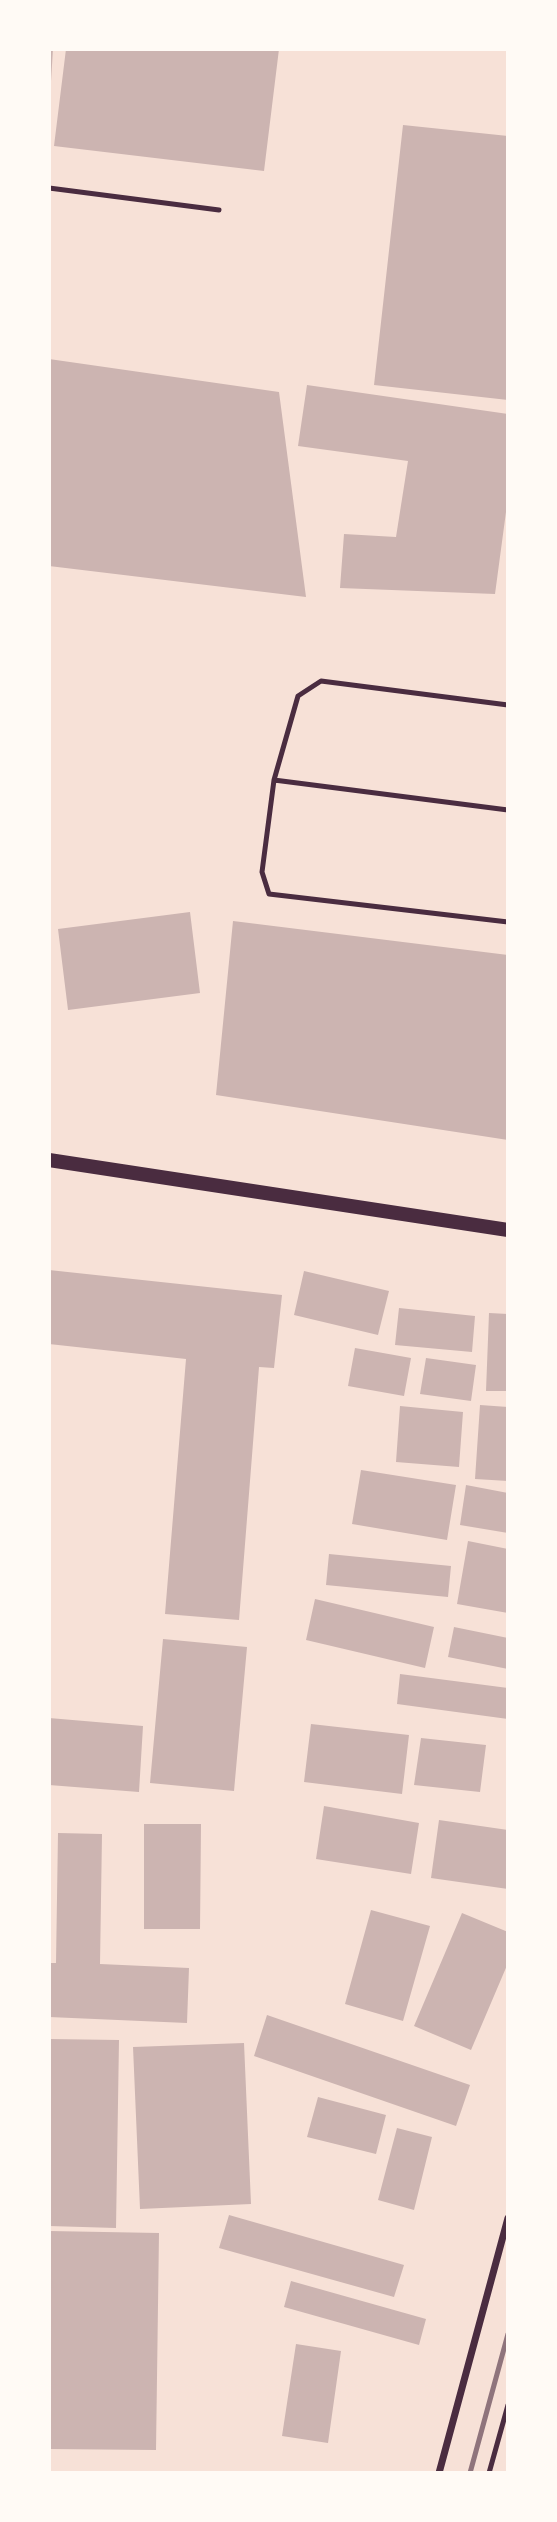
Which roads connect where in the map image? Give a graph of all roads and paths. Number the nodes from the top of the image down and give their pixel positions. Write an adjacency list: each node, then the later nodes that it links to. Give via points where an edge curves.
1 (49, 188): 2 (lane)
2 (219, 210)
3 (508, 705): 4 (lane, via 321,681 299,696)
4 (274, 780): 5 (lane); 6 (lane, via 262,872 269,894)
5 (508, 810)
6 (508, 922)
7 (49, 1160): 8 (main road)
8 (508, 1230)
9 (508, 2218): 11 (street)
10 (508, 2404): 12 (lane)
11 (439, 2473)
12 (489, 2473)

